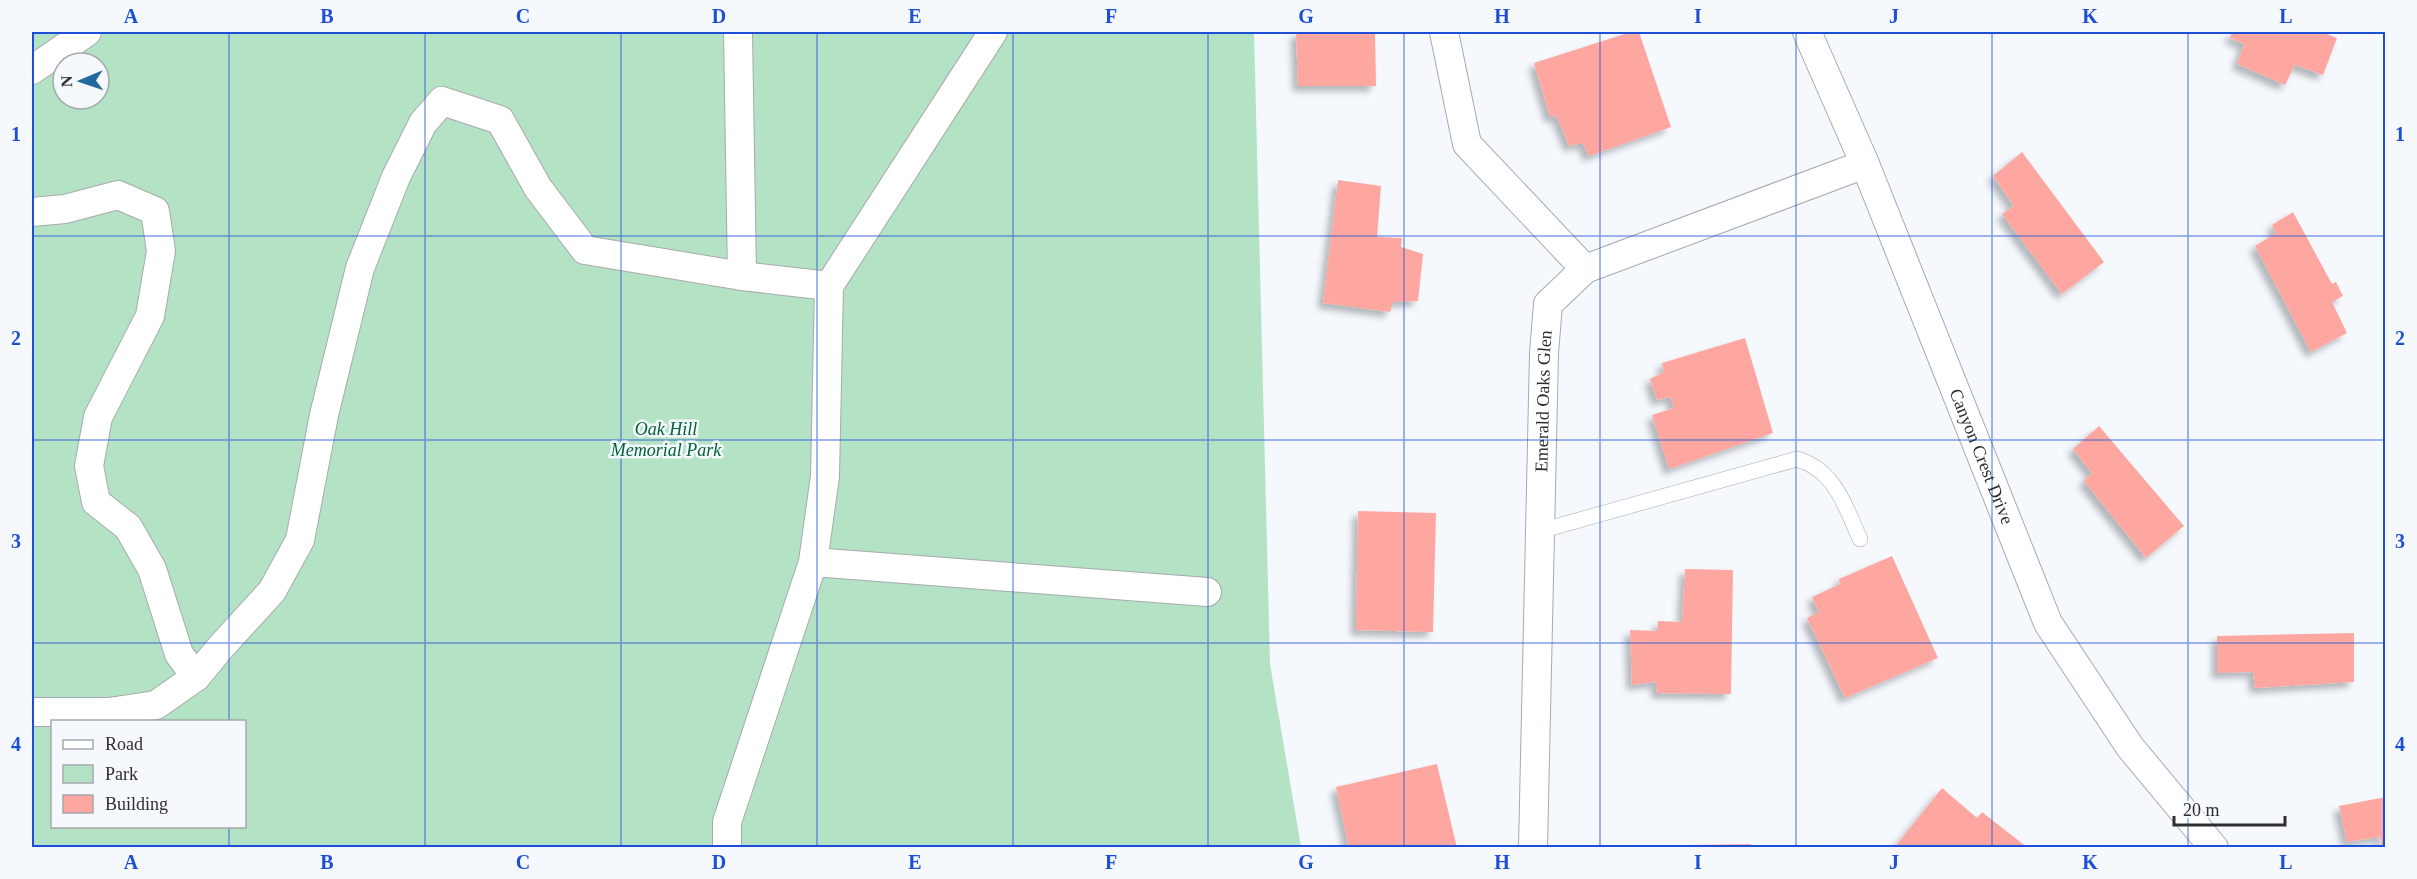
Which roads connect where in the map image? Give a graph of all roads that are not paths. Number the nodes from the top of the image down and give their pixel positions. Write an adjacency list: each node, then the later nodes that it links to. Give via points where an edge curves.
1 (87, 32): 6 (street)
2 (738, 32): 10 (street)
3 (993, 32): 11 (street)
4 (1443, 32): 9 (street, via 1467,144)
5 (1807, 32): 7 (street, Canyon Crest Drive)
6 (32, 70)
7 (1865, 164): 9 (street, Emerald Oaks Glen); 20 (street, Canyon Crest Drive, via 2048,623 2130,747)
8 (32, 212): 16 (street, via 65,209 118,195 154,211 162,251 150,316 98,417 88,466 96,502 128,527 152,569 179,654)
9 (1585, 269): 12 (street, Emerald Oaks Glen, via 1548,304)
10 (742, 276): 11 (street); 16 (street, via 585,250 538,188 500,120 442,101 423,123 396,177 360,267 324,414 300,540 272,591)
11 (829, 286): 14 (street, via 825,476)
12 (1540, 531): 13 (lane, via 1797,459 1811,463 1835,484); 19 (street, Emerald Oaks Glen)
13 (1860, 539)
14 (813, 562): 15 (street); 18 (street, via 728,822)
15 (1207, 592)
16 (196, 677): 17 (street, via 156,705 109,712)
17 (32, 712)
18 (727, 848)
19 (1533, 848)
20 (2214, 848)

